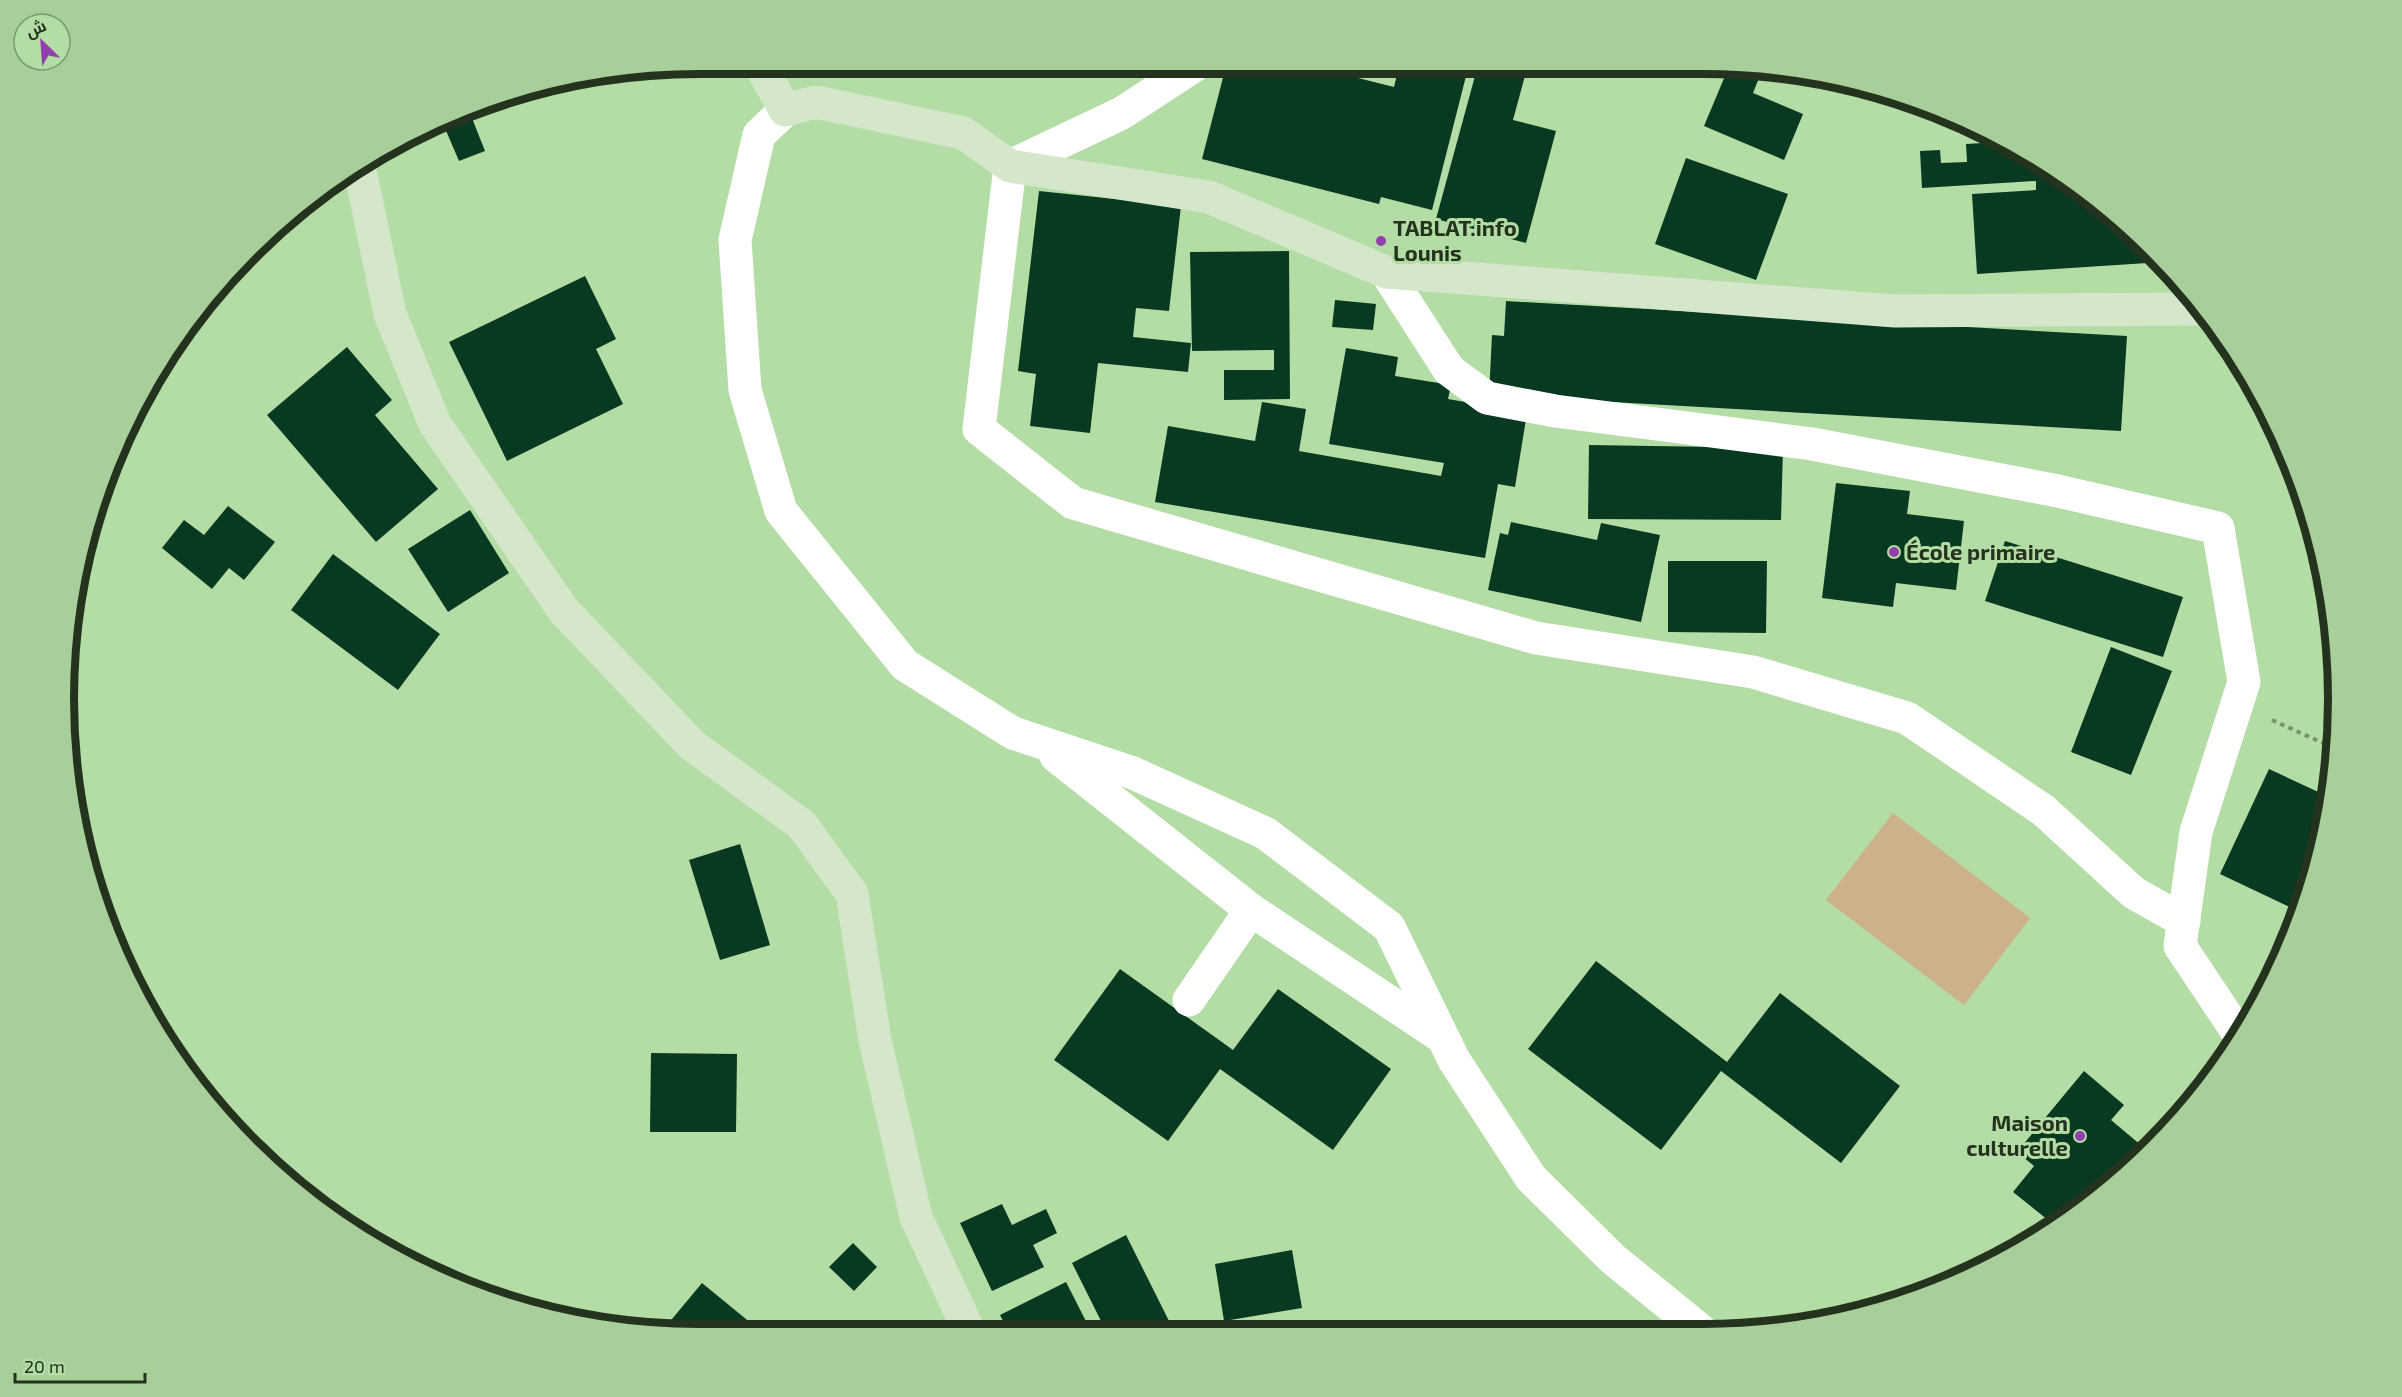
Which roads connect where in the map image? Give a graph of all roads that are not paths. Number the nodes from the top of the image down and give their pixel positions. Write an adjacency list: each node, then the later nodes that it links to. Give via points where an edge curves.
1 (765, 74): 3 (street)
2 (1182, 74): 4 (street, via 1122,113)
3 (785, 110): 4 (street, via 816,102 963,133); 8 (street, via 759,135 735,240 746,390 782,511 905,665 1013,733)
4 (1010, 166): 6 (street, via 1209,197); 10 (street, via 979,429 1073,503 1536,638 1753,672 1906,718 2043,810 2134,892)
5 (361, 173): 14 (street, via 390,314 435,424 564,610 692,745 802,825 852,894 875,1040 916,1217)
6 (1386, 272): 7 (street, via 1894,311); 10 (street, via 1449,370 1487,398 1555,411 1812,444 2058,491 2218,528 2244,682 2196,832)
7 (2192, 309)
8 (1038, 741): 9 (street); 13 (street, via 1133,773 1265,832 1389,927)
9 (1251, 910): 11 (street); 13 (street)
10 (2184, 921): 12 (street, via 2180,946)
11 (1189, 1000)
12 (2234, 1028)
13 (1443, 1038): 15 (street, via 1531,1178 1613,1259)
14 (966, 1324)
15 (1693, 1324)

